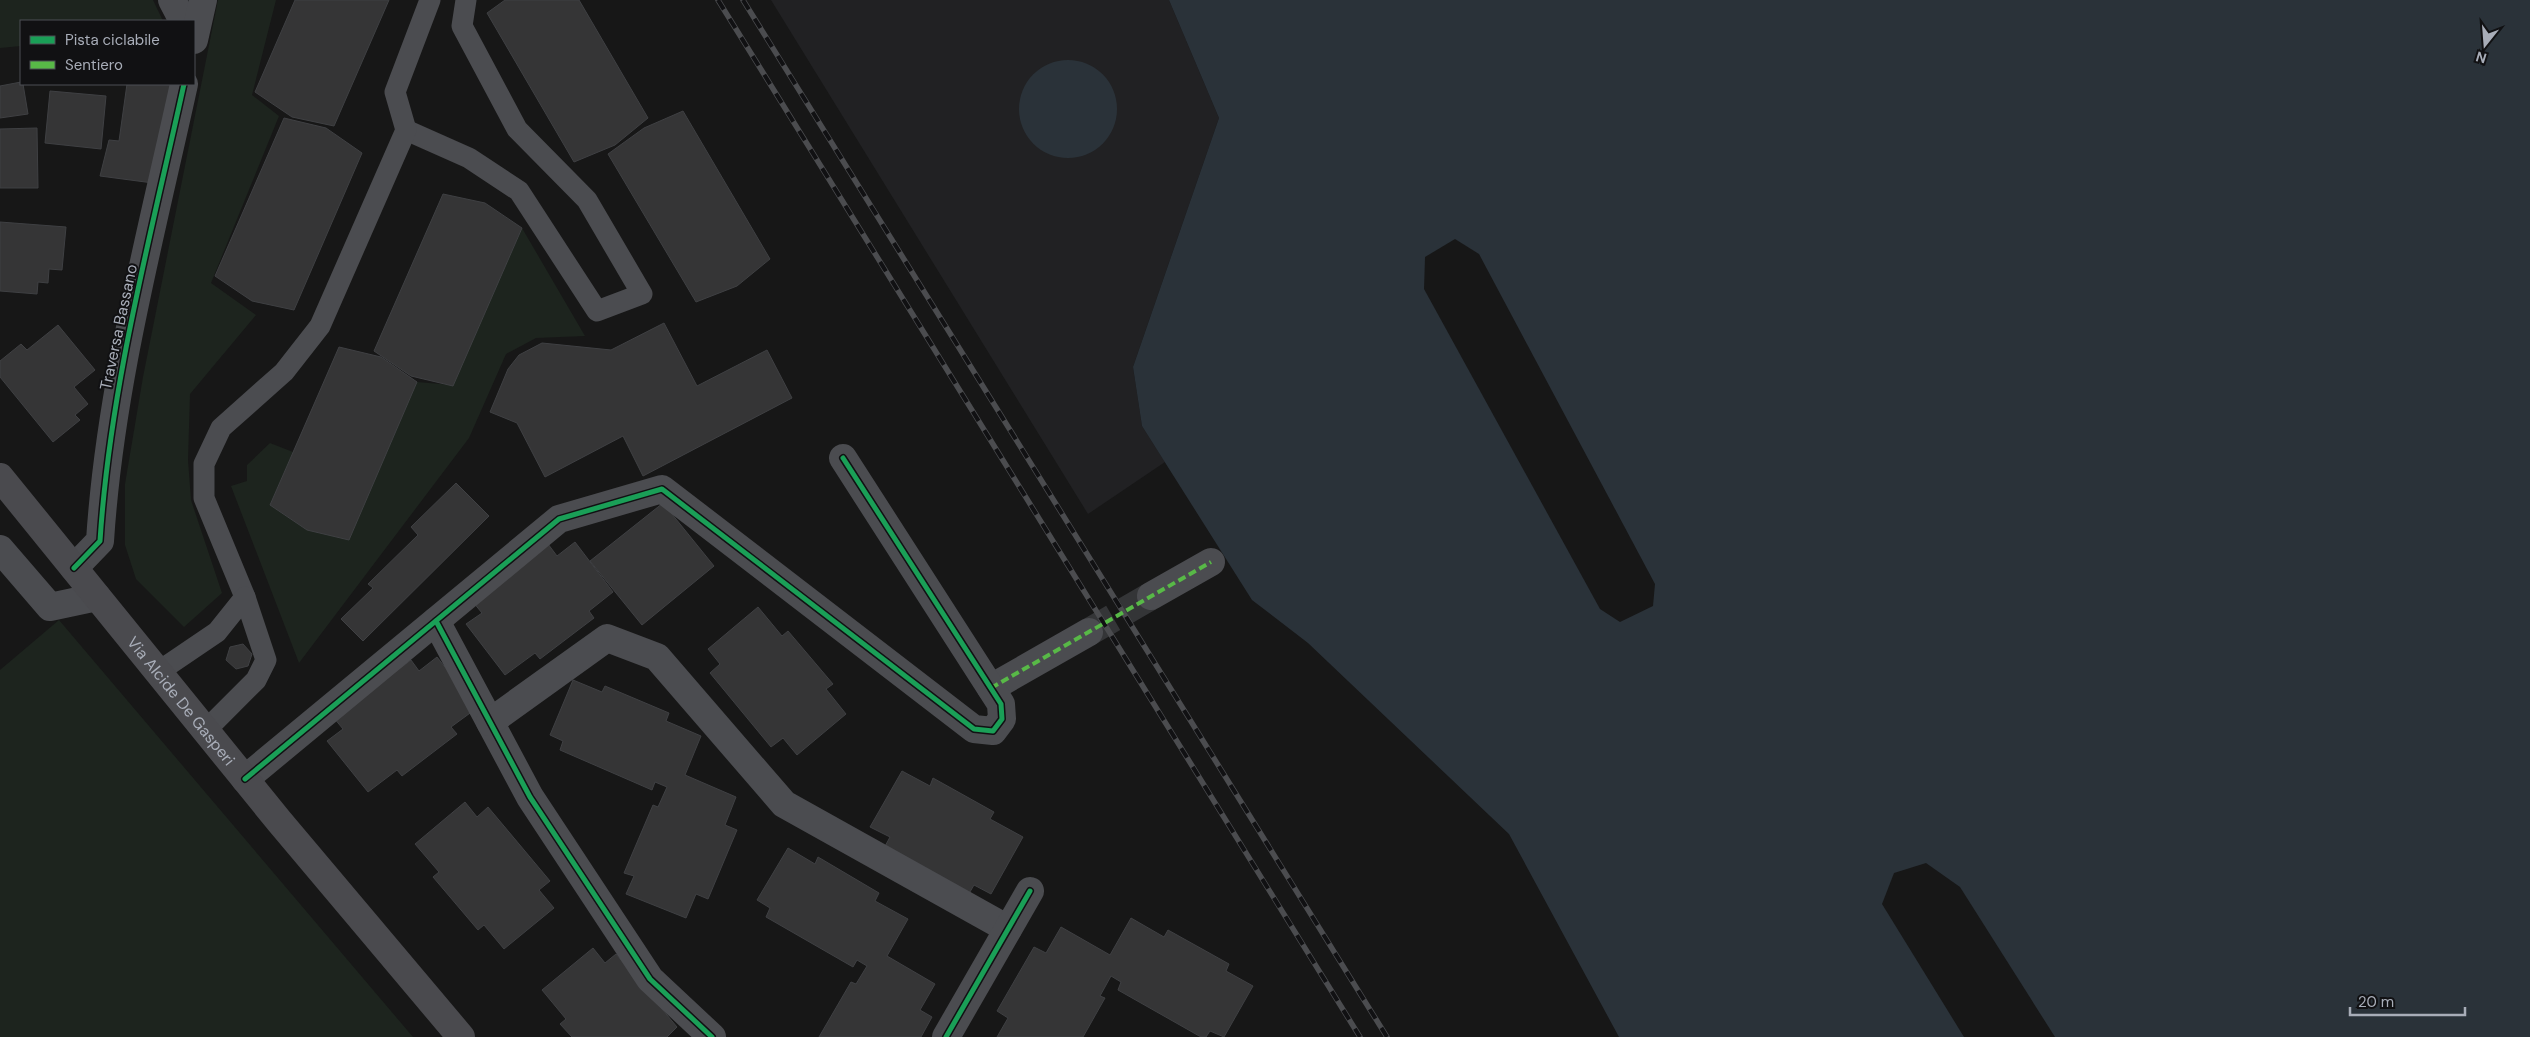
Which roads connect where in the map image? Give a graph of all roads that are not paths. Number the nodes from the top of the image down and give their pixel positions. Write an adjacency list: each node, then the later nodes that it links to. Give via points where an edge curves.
1 (172, 0): 5 (street)
2 (203, 0): 6 (street)
3 (430, 0): 8 (lane, via 395,92)
4 (466, 0): 8 (lane, via 462,26 517,129 587,200 642,294 597,312 519,191 469,158)
5 (182, 20)
6 (195, 36)
7 (184, 85): 13 (street, Traversa Bassano, via 121,371 104,477 100,542)
8 (406, 130): 16 (lane, via 320,326 284,372 221,428 204,464 204,498)
9 (843, 458): 20 (street)
10 (0, 477): 13 (street, Via Alcide De Gasperi)
11 (0, 549): 15 (street, via 50,607)
12 (1211, 562): 14 (street)
13 (74, 568): 15 (street, Via Alcide De Gasperi)
14 (1151, 596)
15 (97, 597): 19 (street, Via Alcide De Gasperi)
16 (245, 597): 19 (lane, via 217,632); 22 (lane, via 266,660 256,680)
17 (436, 621): 20 (street, via 559,519 662,489 974,729 993,731 1002,719 1001,704); 21 (street); 23 (street)
18 (1089, 632): 20 (street)
19 (158, 672): 22 (street, Via Alcide De Gasperi)
20 (990, 688)
21 (490, 722): 25 (street, via 606,638 657,657 784,804); 27 (street, via 530,797 650,979)
22 (206, 730): 23 (street, Via Alcide De Gasperi)
23 (245, 779): 26 (street, Via Alcide De Gasperi)
24 (1030, 891): 25 (street)
25 (1008, 929): 28 (street)
26 (461, 1037)
27 (712, 1037)
28 (946, 1037)

